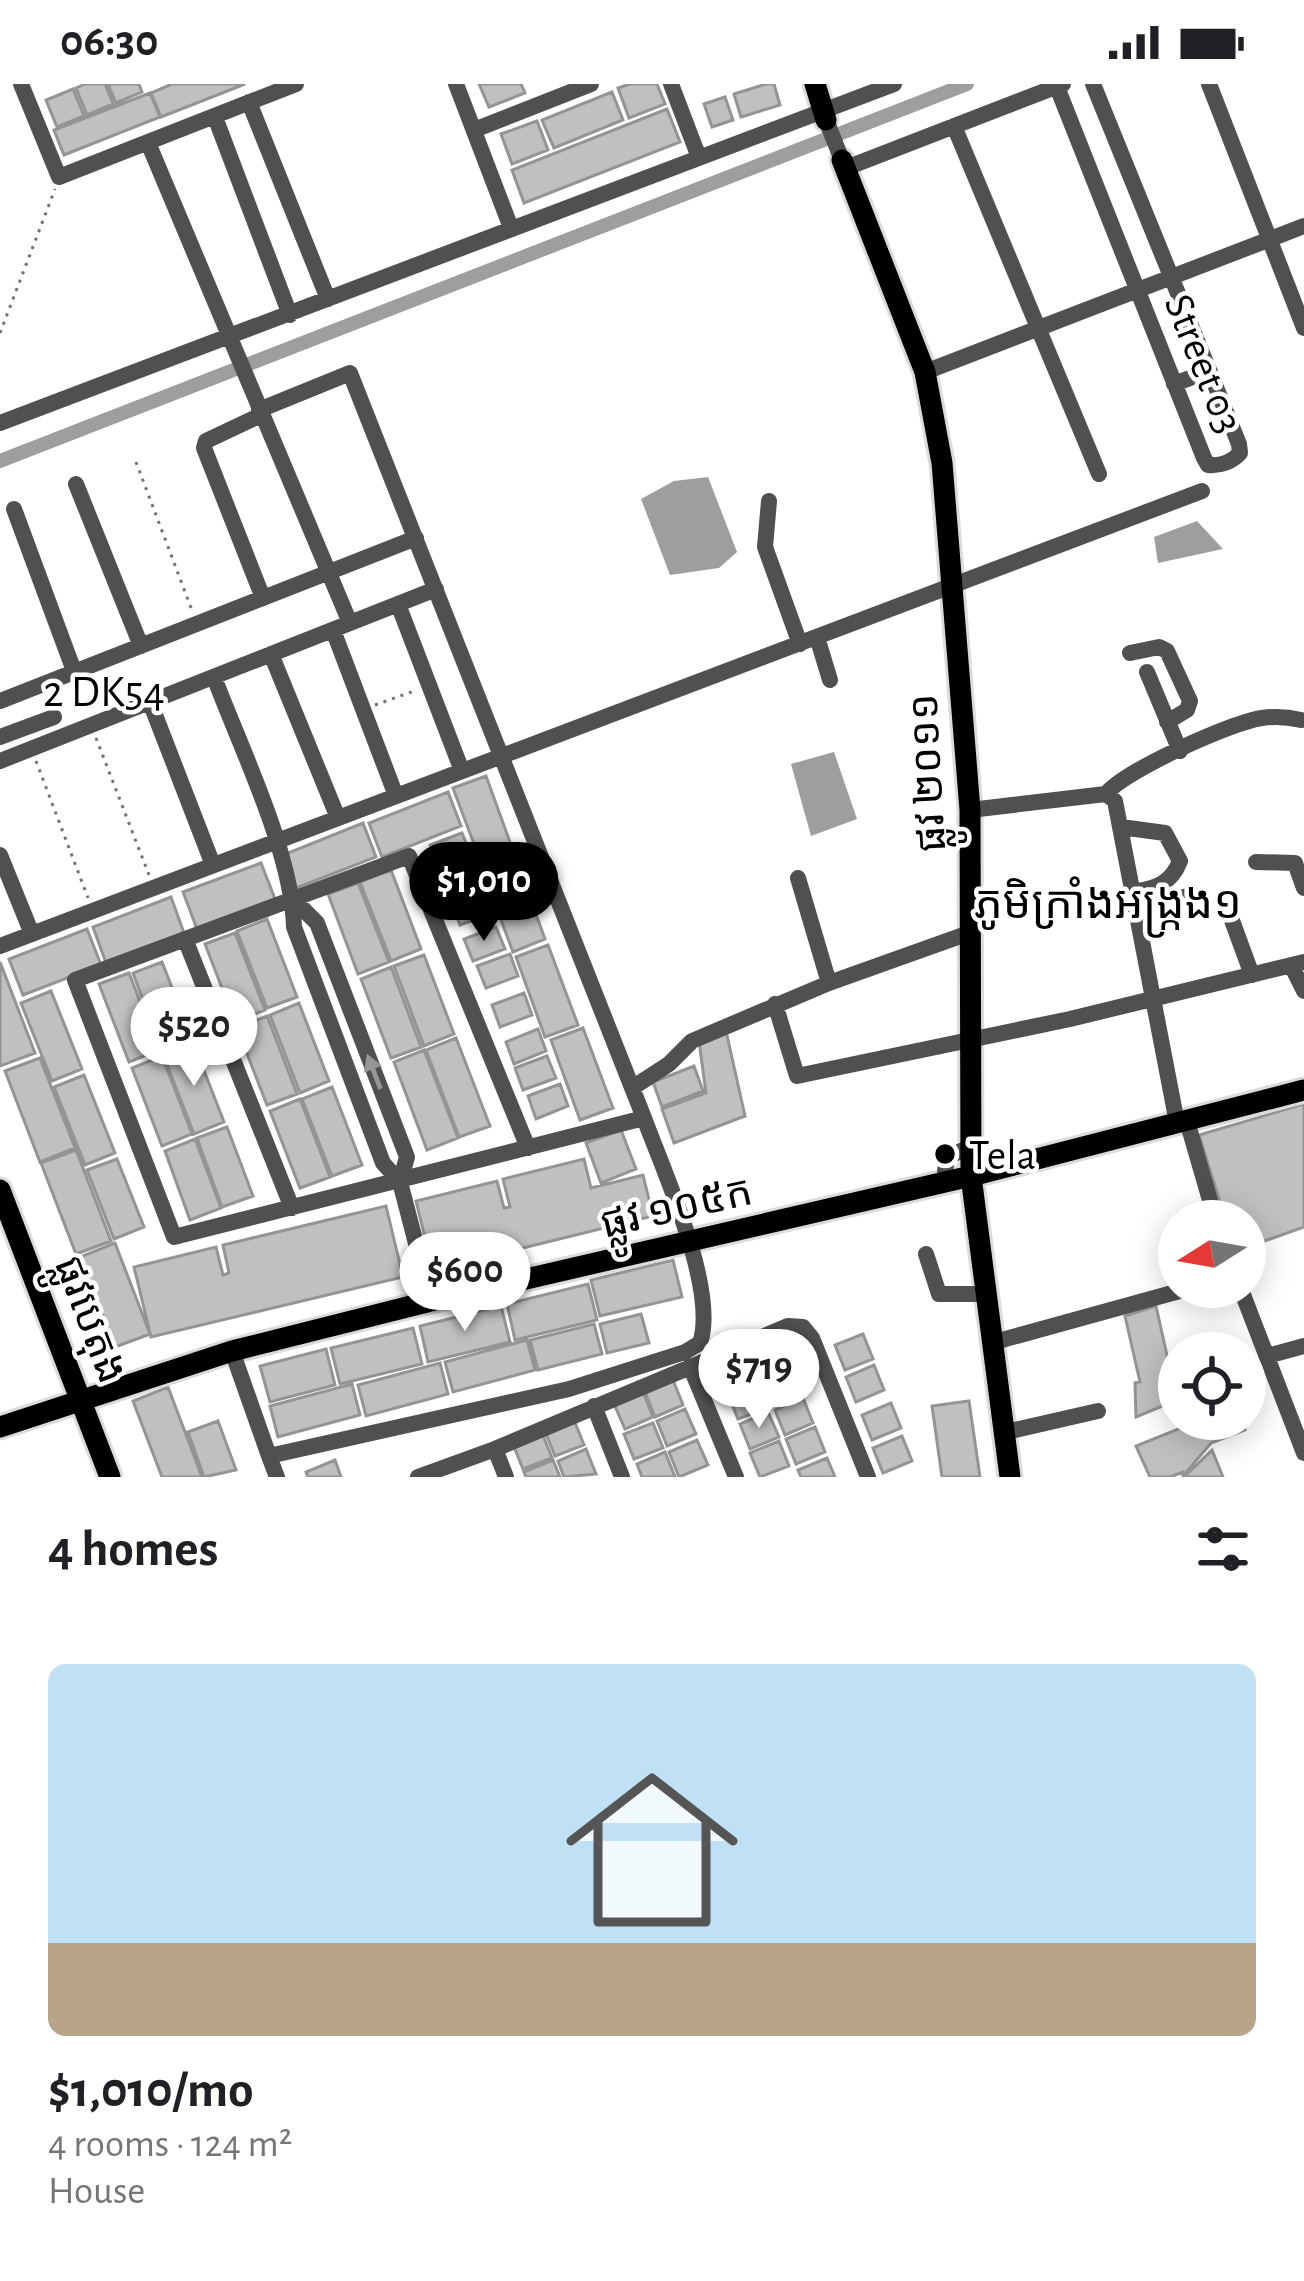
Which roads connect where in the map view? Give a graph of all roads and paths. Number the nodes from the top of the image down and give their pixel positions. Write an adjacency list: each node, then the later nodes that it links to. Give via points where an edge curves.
1 (296, 84): 11 (street)
2 (456, 84): 15 (street)
3 (591, 84): 15 (street)
4 (671, 84): 17 (street)
5 (815, 84): 12 (main road, ផ្លូវ ២០១១)
6 (894, 84): 12 (street)
7 (1094, 84): 23 (street, Street 03)
8 (1209, 84): 22 (street)
9 (1060, 85): 14 (street); 24 (street, Street 03)
10 (27, 86): 19 (street)
11 (249, 102): 13 (street); 25 (street)
12 (825, 115): 17 (street); 18 (street, ផ្លូវ ២០១១)
13 (214, 117): 16 (street); 26 (street)
14 (954, 126): 18 (street); 28 (street)
15 (474, 130): 21 (street)
16 (149, 145): 19 (street); 30 (street)
17 (698, 155): 21 (street)
18 (844, 164): 32 (main road, ផ្លូវ ២០១១)
19 (59, 177): 29 (path)
20 (1304, 226): 22 (street)
21 (511, 228): 25 (street)
22 (1270, 239): 23 (street); 27 (street)
23 (1171, 278): 24 (street); 31 (street, Street 03)
24 (1136, 291): 28 (street); 33 (street, Street 03)
25 (328, 299): 26 (street)
26 (290, 315): 30 (street)
27 (1304, 328)
28 (1037, 329): 32 (street); 37 (street)
29 (0, 333)
30 (231, 345): 34 (street); 35 (street)
31 (1209, 370): 33 (street); 33 (street, Street 03, via 1239,444 1235,459 1208,465)
32 (925, 372): 44 (main road, ផ្លូវ ២០១១)
33 (1174, 384)
34 (260, 413): 42 (street, via 350,373); 43 (street); 46 (street, via 204,448)
35 (0, 423)
36 (136, 462): 48 (path)
37 (1099, 474)
38 (76, 484): 51 (street)
39 (1202, 491): 44 (street)
40 (769, 501): 50 (street, via 765,548)
41 (14, 509): 54 (street)
42 (416, 538): 43 (street); 45 (street)
43 (328, 572): 46 (street); 49 (street)
44 (951, 587): 50 (street); 76 (main road, ផ្លូវ ២០១១)
45 (436, 589): 47 (street); 71 (street)
46 (262, 598): 48 (street)
47 (398, 604): 49 (street); 59 (street)
48 (197, 624): 51 (street)
49 (342, 626): 53 (street); 62 (street)
50 (808, 640): 57 (street); 71 (street)
51 (141, 646): 54 (street)
52 (1130, 653): 65 (street, via 1167,651 1190,701)
53 (271, 654): 56 (street); 77 (street)
54 (74, 671): 58 (street)
55 (1147, 672): 65 (street)
56 (214, 677): 61 (street); 79 (street)
57 (830, 680)
58 (42, 684): 60 (street); 63 (street)
59 (430, 686): 62 (path); 73 (street)
60 (1, 698)
61 (150, 702): 66 (street); 82 (street)
62 (362, 710): 75 (street)
63 (54, 717): 67 (street); 68 (street)
64 (1301, 720): 70 (street, via 1259,718)
65 (1167, 722): 70 (street)
66 (91, 725): 68 (street); 84 (path)
67 (0, 736)
68 (62, 737): 69 (street)
69 (32, 749): 72 (street); 89 (path)
70 (1180, 751): 74 (street)
71 (502, 756): 73 (street); 102 (street)
72 (0, 761)
73 (462, 771): 75 (street)
74 (1106, 794): 76 (street); 78 (street)
75 (396, 796): 77 (street)
76 (970, 810): 91 (main road, ផ្លូវ ២០១១)
77 (338, 818): 79 (street)
78 (1121, 827): 88 (street); 88 (street, via 1165,833 1180,861 1174,878)
79 (276, 842): 82 (street); 87 (street)
80 (0, 855): 92 (street)
81 (1256, 862): 85 (street, via 1294,862)
82 (213, 865): 84 (street)
83 (798, 878): 97 (street)
84 (154, 888): 89 (street)
85 (1304, 888)
86 (1192, 895): 88 (street)
87 (293, 899): 93 (street); 106 (street, via 410,856); 108 (street, via 317,922 406,1157)
88 (1135, 900): 99 (street)
89 (92, 911): 92 (street)
90 (1230, 915): 96 (street)
91 (969, 933): 97 (street); 101 (main road, ផ្លូវ ២០១១)
92 (32, 934): 94 (street)
93 (185, 939): 111 (street); 111 (street, via 76,980 173,1237)
94 (0, 946)
95 (1298, 964): 96 (street); 98 (street)
96 (1252, 974): 99 (street)
97 (829, 983): 100 (street)
98 (1304, 991)
99 (1151, 998): 101 (street); 105 (street)
100 (776, 1004): 101 (street, via 796,1076); 102 (street, via 692,1041)
101 (970, 1038): 107 (main road, ផ្លូវ ២០១១, via 970,1147)
102 (632, 1088): 104 (street)
103 (1304, 1090): 105 (main road, ផ្លូវ ១០៥ក)
104 (644, 1118): 106 (street); 112 (street)
105 (1182, 1122): 107 (main road, ផ្លូវ ១០៥ក); 110 (street)
106 (528, 1148): 108 (street)
107 (960, 1179): 112 (main road, ផ្លូវ ១០៥ក); 114 (main road, ផ្លូវ ២០១១)
108 (400, 1182): 111 (street); 116 (street)
109 (0, 1190): 123 (main road, ផ្លូវបេតុង)
110 (1209, 1200)
111 (292, 1208)
112 (691, 1243): 116 (main road, ផ្លូវ ១០៥ក); 130 (street, via 705,1329 685,1352 569,1389)
113 (926, 1254): 114 (street, via 939,1294)
114 (984, 1294): 118 (main road, ផ្លូវ ២០១១)
115 (1158, 1297): 118 (street)
116 (431, 1300): 120 (main road, ផ្លូវ ១០៥ក)
117 (1248, 1308): 121 (street)
118 (991, 1343): 127 (main road, ផ្លូវ ២០១១)
119 (1304, 1346): 121 (street)
120 (232, 1352): 123 (main road, ផ្លូវ ១០៥ក); 130 (street)
121 (1267, 1356): 129 (street)
122 (690, 1366): 124 (street); 136 (street); 137 (street, via 803,1327)
123 (80, 1399): 126 (main road, ផ្លូវ ១០៥ក); 131 (main road, ផ្លូវបេតុង)
124 (593, 1406): 128 (street); 135 (street)
125 (1098, 1411): 127 (street)
126 (0, 1427)
127 (1006, 1432): 138 (main road, ផ្លូវ ២០១១)
128 (495, 1449): 133 (street); 134 (street)
129 (1304, 1453)
130 (269, 1456): 132 (street)
131 (110, 1477)
132 (277, 1477)
133 (418, 1477)
134 (506, 1477)
135 (622, 1477)
136 (736, 1477)
137 (868, 1477)
138 (1010, 1477)

